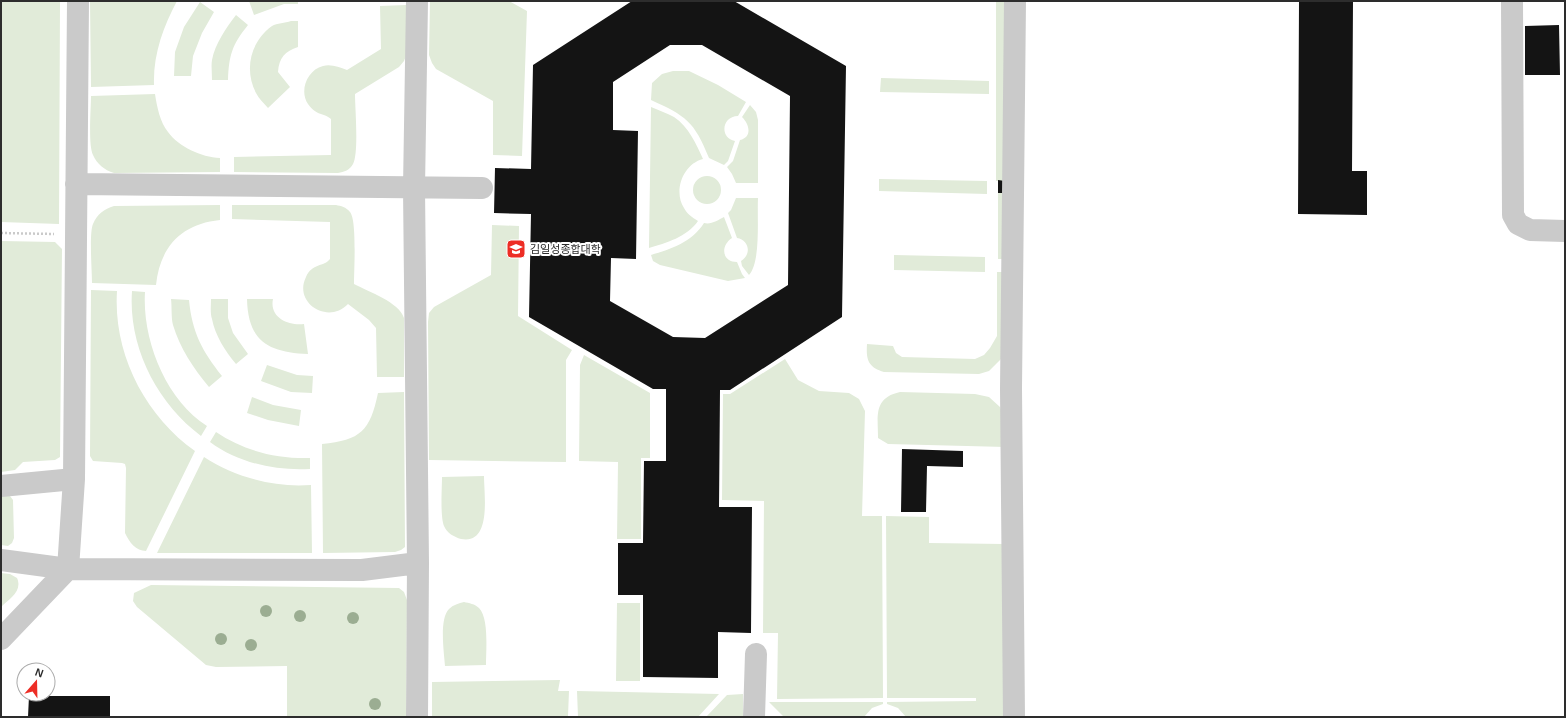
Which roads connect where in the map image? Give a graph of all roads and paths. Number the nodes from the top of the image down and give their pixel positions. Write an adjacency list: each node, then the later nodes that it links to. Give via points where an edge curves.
1 (78, 1): 5 (street)
2 (416, 1): 6 (street)
3 (1015, 1): 20 (street, via 1011,389)
4 (1512, 1): 8 (street, via 1513,215 1518,224 1530,230)
5 (76, 184): 6 (street); 10 (street)
6 (414, 188): 7 (street); 14 (street)
7 (482, 188)
8 (1565, 231)
9 (1, 233): 10 (path)
10 (75, 235): 11 (street)
11 (74, 479): 12 (street); 15 (street)
12 (1, 486)
13 (1, 560): 15 (street)
14 (418, 563): 15 (street, via 362,570); 18 (street)
15 (68, 569): 16 (street)
16 (1, 639)
17 (756, 654): 19 (street)
18 (417, 717)
19 (754, 717)
20 (1014, 717)

